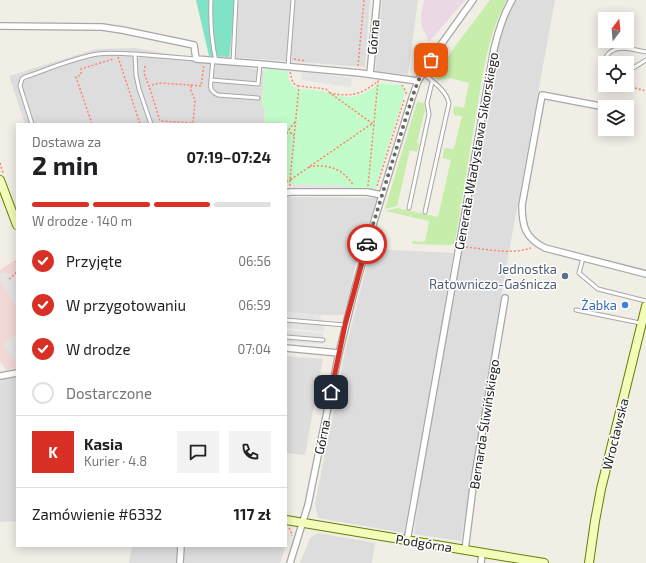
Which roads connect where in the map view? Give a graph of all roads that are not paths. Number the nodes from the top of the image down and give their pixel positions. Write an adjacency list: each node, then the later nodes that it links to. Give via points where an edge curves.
1 (211, 0): 12 (lane, via 210,21)
2 (236, 0): 14 (lane)
3 (293, 0): 16 (lane)
4 (377, 0): 19 (street, Górna)
5 (474, 0): 18 (street)
6 (512, 0): 50 (street, Generała Władysława Sikorskiego, via 500,26 494,49)
7 (0, 26): 11 (street, via 102,27 122,30 194,45)
8 (646, 52): 10 (lane, via 630,48 618,49)
9 (135, 54): 11 (lane); 25 (lane, via 116,53 84,57 22,79 20,86); 26 (lane, via 136,75)
10 (607, 56)
11 (196, 59): 12 (street)
12 (215, 60): 14 (street); 20 (lane)
13 (646, 60): 17 (lane)
14 (233, 62): 15 (street)
15 (260, 64): 16 (street); 20 (lane, via 258,84)
16 (288, 66): 19 (street)
17 (634, 68)
18 (423, 73): 21 (street); 22 (lane)
19 (370, 74): 21 (street)
20 (211, 80): 23 (lane, via 212,92 218,95)
21 (418, 81): 29 (street, Górna)
22 (432, 82): 30 (lane, via 427,103 429,114); 31 (lane, via 444,92 449,103)
23 (258, 98)
24 (598, 106): 33 (street, via 542,95 522,205 525,231 532,240 545,248)
25 (32, 123)
26 (150, 123)
27 (0, 180): 32 (street)
28 (288, 192): 29 (street, via 367,192)
29 (382, 195): 41 (street, Górna)
30 (409, 208)
31 (425, 212)
32 (16, 222)
33 (583, 258): 34 (street); 36 (lane, via 579,274 598,289)
34 (646, 274)
35 (505, 298): 52 (street, Bernarda Śliwińskiego)
36 (646, 302)
37 (646, 306): 40 (street, Wrocławska)
38 (576, 310): 40 (lane)
39 (287, 320): 41 (lane)
40 (642, 323): 58 (street, Wrocławska, via 601,489)
41 (345, 325): 45 (street, Górna)
42 (287, 337): 43 (lane)
43 (323, 340)
44 (287, 348): 45 (street)
45 (339, 353): 49 (street, Górna)
46 (16, 372): 47 (street)
47 (0, 376)
48 (287, 520): 49 (street, Podgórna)
49 (303, 522): 50 (street, Podgórna); 55 (street, Górna)
50 (407, 541): 52 (street, Podgórna)
51 (182, 547): 54 (street)
52 (465, 550): 53 (street, Podgórna)
53 (482, 553): 56 (street); 57 (street, Podgórna)
54 (180, 563)
55 (290, 563)
56 (481, 563)
57 (544, 563)
58 (589, 563)

